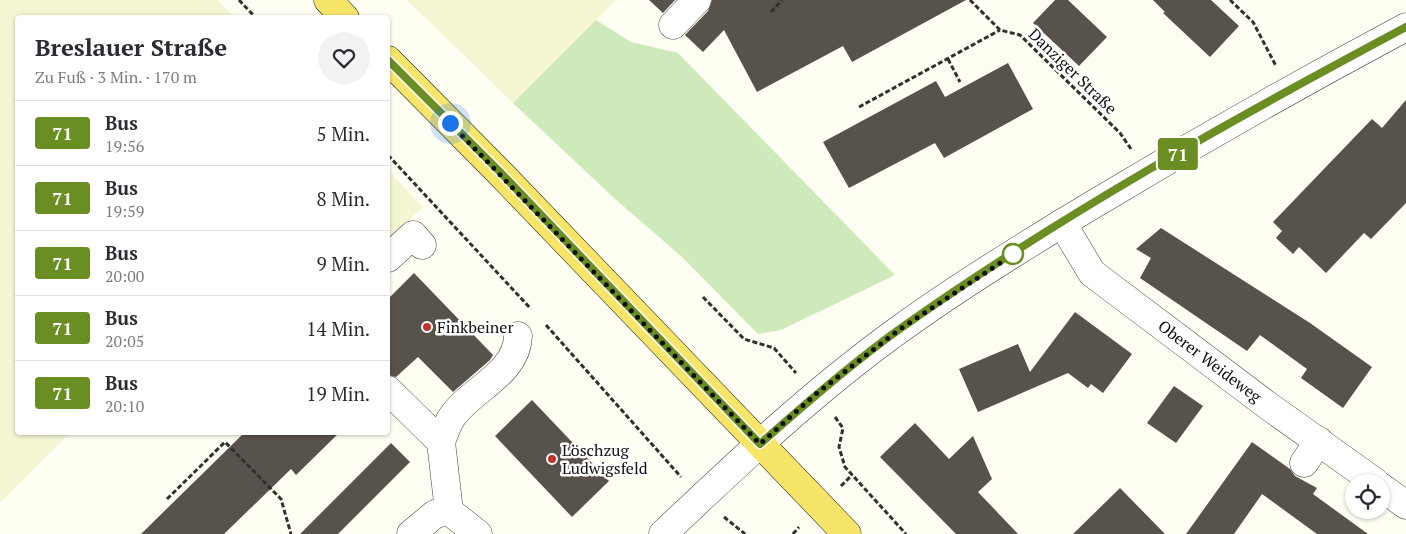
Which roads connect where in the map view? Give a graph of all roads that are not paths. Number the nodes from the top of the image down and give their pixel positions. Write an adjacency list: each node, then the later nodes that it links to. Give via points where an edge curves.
1 (328, 0): 3 (main road)
2 (697, 0): 4 (street)
3 (342, 15)
4 (673, 25)
5 (1406, 27): 7 (street, via 1289,90)
6 (390, 62): 14 (main road)
7 (1062, 223): 12 (street, Oberer Weideweg, via 1092,272); 14 (street, via 900,329 816,394)
8 (422, 245): 9 (street, via 413,236)
9 (390, 256)
10 (518, 336): 13 (street, via 518,350 508,364 452,417)
11 (390, 392): 13 (street)
12 (1319, 441): 15 (street); 16 (street, Oberer Weideweg)
13 (441, 442): 19 (street)
14 (760, 444): 22 (street); 23 (main road)
15 (1304, 463)
16 (1364, 474)
17 (1390, 493): 18 (street)
18 (1406, 505)
19 (449, 511): 20 (street, via 435,514); 21 (street)
20 (412, 534)
21 (478, 534)
22 (664, 534)
23 (846, 534)

